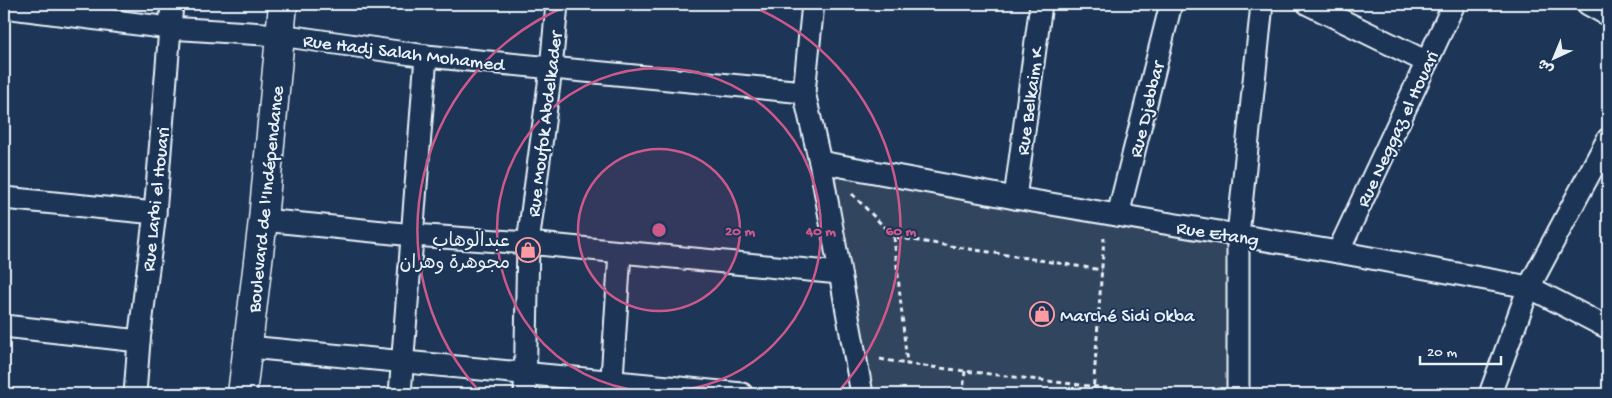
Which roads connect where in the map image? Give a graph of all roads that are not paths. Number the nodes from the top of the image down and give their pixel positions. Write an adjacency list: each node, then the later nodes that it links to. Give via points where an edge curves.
1 (172, 4): 13 (street, Rue Larbi el Houari)
2 (284, 4): 14 (street, Boulevard de l'Indépendance)
3 (557, 4): 17 (street, Rue Moufok Abdelkader)
4 (813, 4): 18 (street)
5 (1041, 4): 22 (street, Rue Belkaim K)
6 (1171, 4): 24 (street, Rue Djebbar)
7 (1262, 4): 27 (street)
8 (1308, 4): 16 (street)
9 (1454, 4): 16 (street, Rue Neggaz el Houari)
10 (1588, 4): 12 (street)
11 (4, 7): 13 (street, Rue Hadj Salah Mohamed)
12 (1608, 15)
13 (169, 28): 14 (street, Rue Hadj Salah Mohamed); 23 (street, Rue Larbi el Houari)
14 (280, 35): 15 (street, Rue Hadj Salah Mohamed); 25 (street, Boulevard de l'Indépendance)
15 (426, 56): 17 (street, Rue Hadj Salah Mohamed); 26 (street)
16 (1426, 62): 30 (street, Rue Neggaz el Houari)
17 (551, 69): 18 (street, Rue Hadj Salah Mohamed); 28 (street, Rue Moufok Abdelkader)
18 (804, 92): 20 (street)
19 (1608, 139): 32 (street)
20 (820, 162): 22 (street, Rue Etang); 31 (street)
21 (4, 198): 23 (street)
22 (1015, 198): 24 (street, Rue Etang)
23 (155, 213): 35 (street, Rue Larbi el Houari)
24 (1112, 214): 27 (street, Rue Etang)
25 (263, 220): 26 (street); 36 (street, Boulevard de l'Indépendance)
26 (413, 235): 28 (street); 37 (street)
27 (1238, 235): 30 (street, Rue Etang); 46 (street)
28 (528, 243): 29 (street); 38 (street, Rue Moufok Abdelkader)
29 (620, 252): 31 (street); 39 (street)
30 (1338, 252): 32 (street, Rue Etang)
31 (839, 273): 45 (street)
32 (1529, 287): 34 (street, Rue Etang); 47 (street)
33 (4, 326): 35 (street)
34 (1608, 328)
35 (139, 341): 40 (street, Rue Larbi el Houari)
36 (248, 347): 37 (street); 41 (street, Boulevard de l'Indépendance)
37 (404, 362): 38 (street); 42 (street)
38 (527, 373): 39 (street); 43 (street, Rue Moufok Abdelkader)
39 (611, 388): 44 (street)
40 (135, 394)
41 (242, 394)
42 (400, 394)
43 (525, 394)
44 (742, 394)
45 (862, 394)
46 (1238, 394)
47 (1490, 394)

